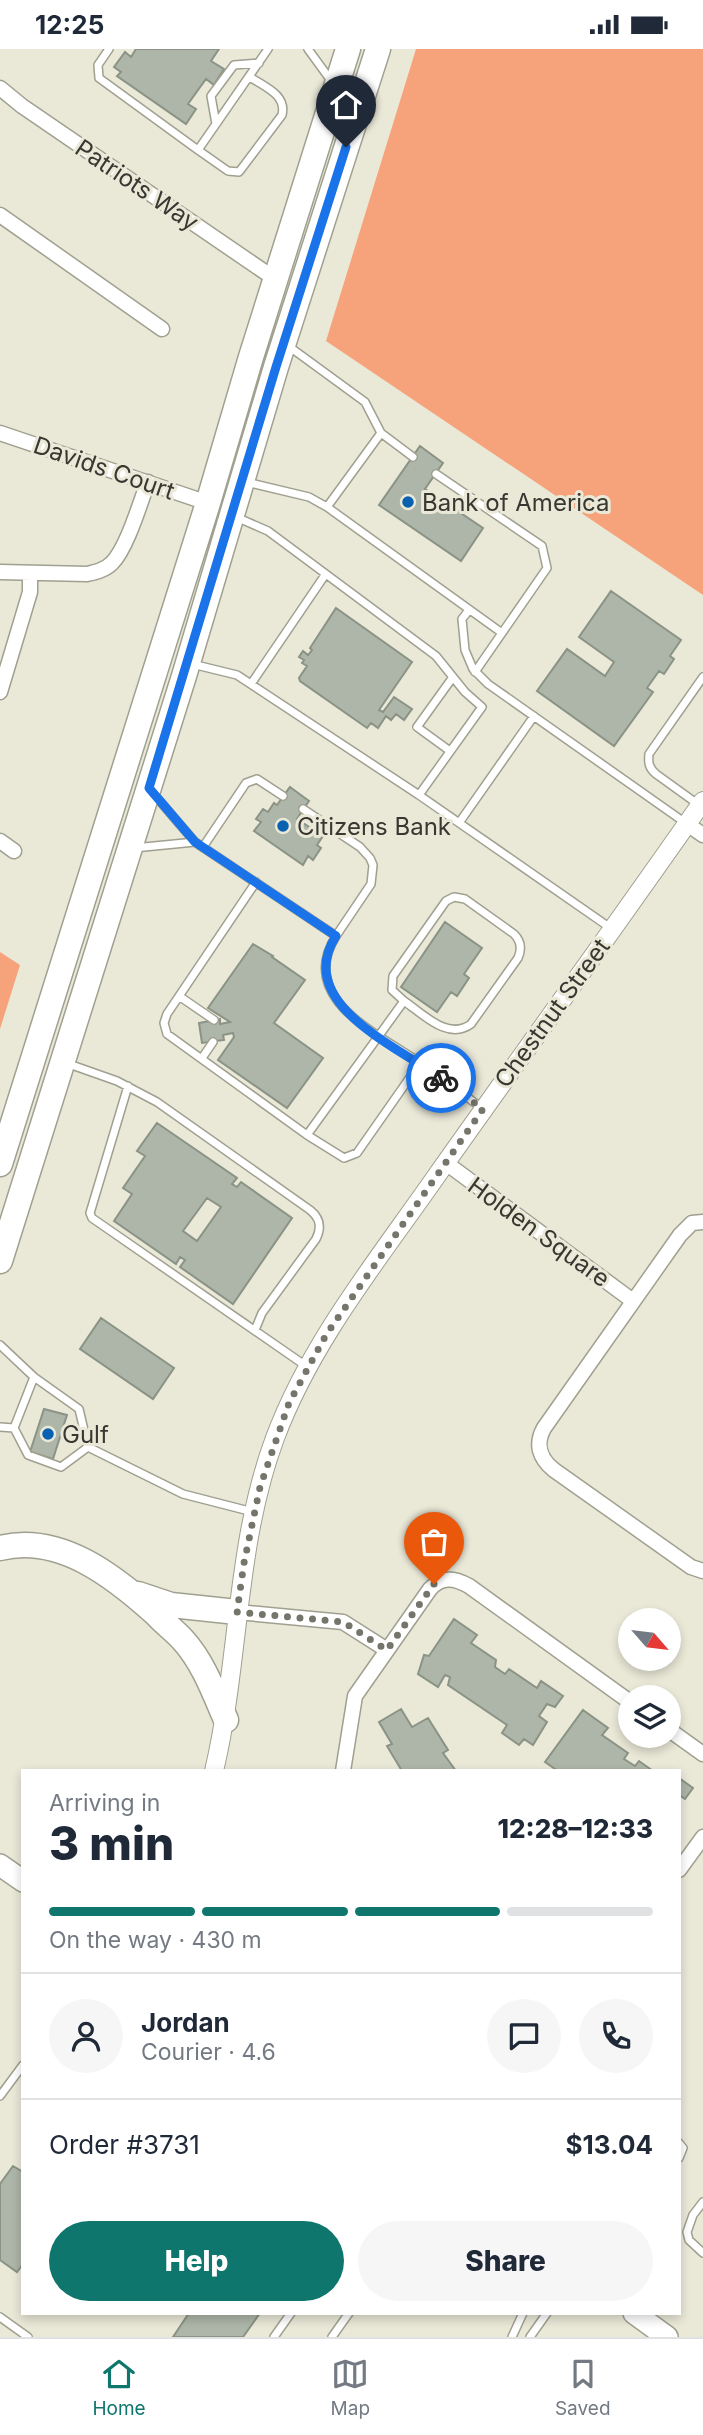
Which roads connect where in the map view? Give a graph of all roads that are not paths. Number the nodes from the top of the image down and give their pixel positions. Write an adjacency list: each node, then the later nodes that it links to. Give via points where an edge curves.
1 (109, 49): 11 (lane, via 98,65 99,78)
2 (268, 49): 6 (lane)
3 (308, 49): 8 (lane)
4 (348, 49): 8 (highway)
5 (377, 49): 15 (highway)
6 (259, 63): 7 (lane); 10 (lane, via 234,65 211,96)
7 (250, 77): 10 (lane); 11 (lane, via 282,103 282,115 239,172)
8 (336, 87): 13 (highway)
9 (0, 88): 13 (street, Patriots Way)
10 (216, 124): 11 (lane)
11 (198, 150)
12 (0, 215): 14 (street)
13 (275, 279): 22 (highway)
14 (162, 329)
15 (283, 343): 17 (lane, via 365,402); 20 (highway)
16 (0, 433): 21 (street, Davids Court)
17 (380, 433): 18 (lane); 23 (lane)
18 (413, 457)
19 (436, 474): 29 (lane, via 542,546 547,568)
20 (242, 481): 23 (lane, via 309,497); 24 (highway)
21 (148, 482): 22 (street, Davids Court); 26 (street, via 112,563 87,574)
22 (208, 503): 66 (highway)
23 (327, 507): 28 (lane)
24 (232, 516): 27 (lane, via 268,531); 30 (highway)
25 (0, 572): 26 (street)
26 (30, 573): 35 (street, via 30,592)
27 (325, 575): 32 (lane, via 436,656); 34 (lane)
28 (469, 610): 29 (lane); 31 (lane, via 462,619 466,650)
29 (502, 633): 31 (lane)
30 (188, 663): 34 (lane, via 237,675); 38 (highway)
31 (475, 672): 36 (lane)
32 (453, 677): 37 (lane, via 482,707); 37 (lane, via 417,727)
33 (703, 677): 41 (lane, via 649,754 650,768)
34 (251, 684): 39 (lane)
35 (0, 692)
36 (534, 716): 43 (lane); 44 (lane)
37 (450, 751): 39 (lane)
38 (149, 788): 47 (lane); 49 (highway)
39 (419, 795): 43 (lane)
40 (283, 796): 48 (lane, via 257,779 246,783)
41 (701, 803): 44 (street, Chestnut Street)
42 (303, 810): 53 (lane, via 360,847 373,865 371,884)
43 (459, 824): 52 (lane)
44 (687, 824): 45 (street); 52 (street, Chestnut Street)
45 (703, 835)
46 (0, 841): 50 (street)
47 (195, 842): 48 (lane); 49 (lane)
48 (203, 847): 51 (lane)
49 (130, 848): 60 (highway)
50 (14, 851)
51 (256, 883): 53 (lane); 54 (lane)
52 (612, 929): 63 (street, Chestnut Street)
53 (336, 936): 57 (lane, via 329,947 329,990 347,1013)
54 (179, 996): 56 (lane); 59 (lane, via 165,1019 165,1031)
55 (404, 1001): 55 (lane, via 392,990 393,976 449,898 465,899 519,940 518,958 463,1029 444,1028); 57 (lane)
56 (214, 1020)
57 (378, 1036): 61 (lane); 64 (lane)
58 (213, 1042): 59 (lane)
59 (202, 1058): 64 (lane)
60 (62, 1062): 62 (lane); 68 (highway)
61 (420, 1063): 63 (lane); 64 (lane, via 354,1155 341,1157)
62 (128, 1086): 70 (lane, via 92,1218); 70 (lane, via 318,1218 316,1239 262,1313)
63 (483, 1109): 65 (street, Chestnut Street)
64 (307, 1135)
65 (446, 1163): 69 (street, Holden Square); 72 (street, Chestnut Street)
66 (0, 1164)
67 (703, 1223): 69 (street, Holden Square, via 692,1223 680,1235)
68 (0, 1261)
69 (633, 1301): 79 (street, Holden Square, via 541,1433 540,1455 554,1470)
70 (256, 1330): 72 (lane)
71 (0, 1346): 73 (lane)
72 (307, 1367): 77 (street, Chestnut Street, via 274,1440)
73 (34, 1377): 75 (lane); 76 (lane, via 79,1409)
74 (0, 1427): 75 (lane)
75 (14, 1428): 76 (lane, via 28,1455 61,1467)
76 (88, 1447): 77 (lane, via 183,1494)
77 (254, 1512): 81 (street, Chestnut Street)
78 (0, 1548): 80 (highway, via 28,1546 64,1552)
79 (703, 1571)
80 (131, 1591): 81 (highway, via 171,1605); 84 (highway, via 184,1640 208,1678)
81 (237, 1612): 82 (street, via 343,1622); 84 (street, Chestnut Street)
82 (387, 1650): 83 (street, via 430,1589 440,1581 454,1579); 88 (street, via 355,1696)
83 (618, 1693)
84 (226, 1720): 87 (street, Chestnut Street)
85 (681, 1738): 86 (street)
86 (703, 1754)
87 (215, 1769)
88 (342, 1769)
89 (703, 1837): 91 (street)
90 (0, 1865): 92 (main road)
91 (681, 1867)
92 (21, 1880)
93 (21, 2068): 94 (lane)
94 (0, 2095)
95 (703, 2202): 96 (lane, via 687,2232)
96 (700, 2250)
97 (289, 2315): 105 (lane)
98 (348, 2315): 106 (lane)
99 (522, 2315): 103 (lane)
100 (546, 2315): 107 (lane)
101 (637, 2315): 108 (main road)
102 (0, 2317): 104 (lane)
103 (516, 2336)
104 (28, 2337)
105 (274, 2337)
106 (332, 2337)
107 (530, 2337)
108 (667, 2337)

